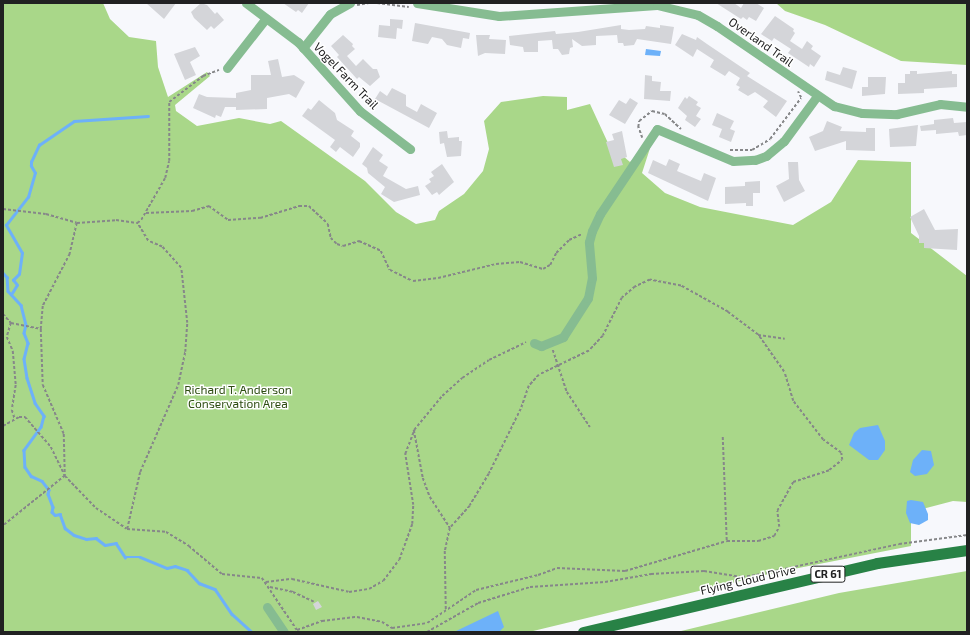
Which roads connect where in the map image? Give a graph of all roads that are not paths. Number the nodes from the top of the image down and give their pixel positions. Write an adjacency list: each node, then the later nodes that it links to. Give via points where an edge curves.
1 (246, 3): 5 (street, Vogel Farm Trail)
2 (351, 4): 6 (street, via 330,14)
3 (620, 4): 4 (street, Overland Trail, via 500,16); 8 (street, Overland Trail, via 657,4 698,15 747,46)
4 (416, 6)
5 (266, 18): 6 (street, Vogel Farm Trail); 7 (street)
6 (303, 48): 10 (street, Vogel Farm Trail, via 360,111)
7 (227, 68)
8 (816, 96): 9 (street, Overland Trail, via 834,106 862,113 897,114 951,103); 11 (street, via 784,141 766,156 755,160 733,161 657,130 600,214 592,231 589,242 592,278 588,298 568,331 541,346)
9 (967, 107)
10 (410, 149)
11 (534, 343)
12 (967, 550): 15 (main road, Flying Cloud Drive / CR 61, via 877,563)
13 (268, 607): 14 (street)
14 (284, 632)
15 (583, 632)

